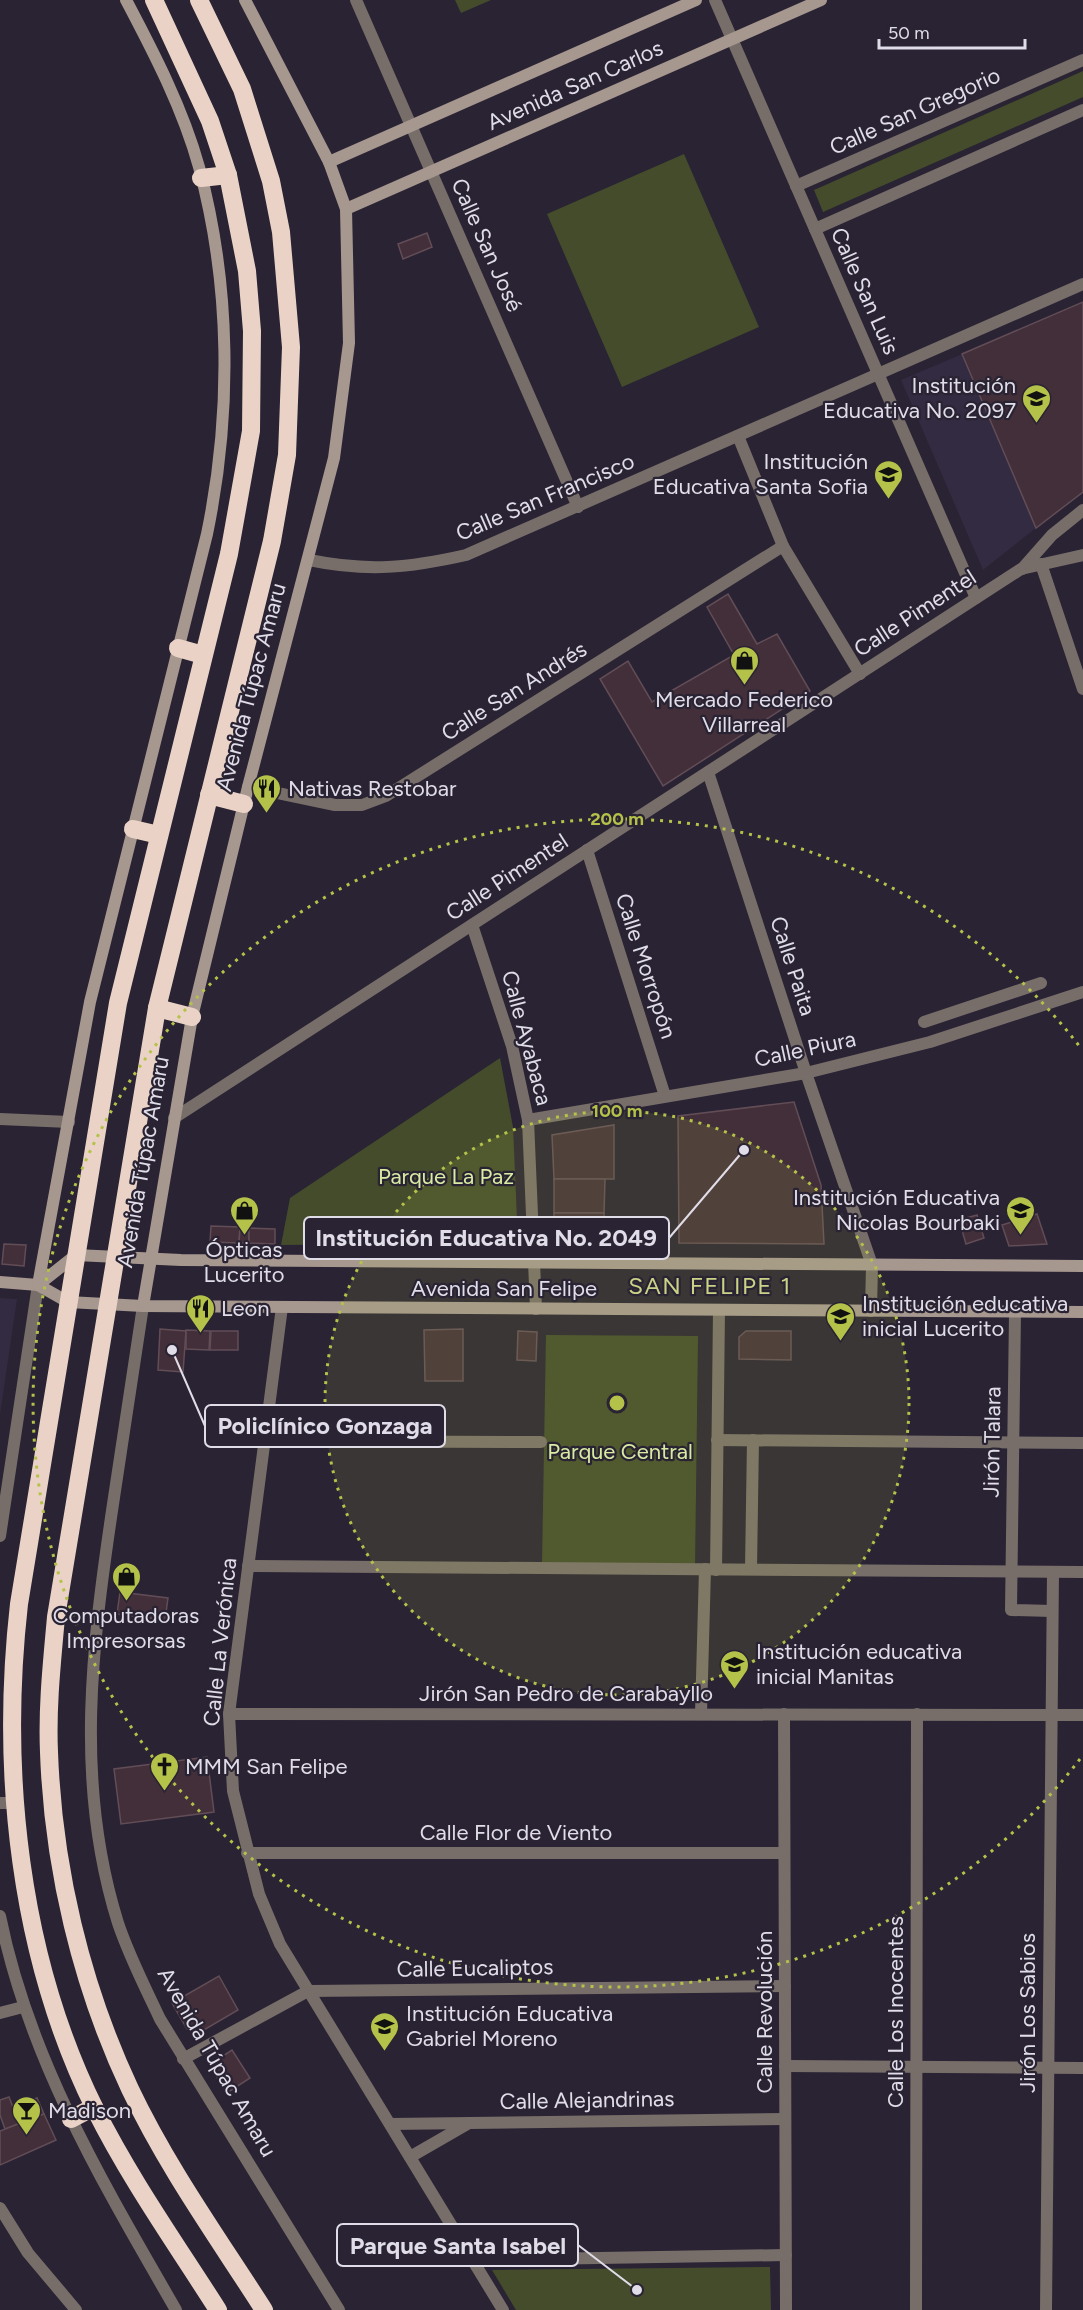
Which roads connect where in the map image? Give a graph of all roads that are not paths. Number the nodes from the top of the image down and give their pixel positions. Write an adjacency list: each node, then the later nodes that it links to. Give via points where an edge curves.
1 (126, 0): 16 (street, via 157,58)
2 (154, 0): 15 (highway, via 210,121)
3 (199, 0): 36 (highway, Avenida Túpac Amaru, via 242,89 270,181 286,276 291,346 287,455 280,500)
4 (245, 0): 13 (street, Avenida Túpac Amaru)
5 (357, 0): 12 (street, Calle San José)
6 (696, 0): 12 (street, Avenida San Carlos)
7 (715, 0): 9 (street, Calle San Luis)
8 (821, 0): 9 (street, Avenida San Carlos)
9 (732, 39): 14 (street, Avenida San Carlos); 17 (street, Calle San Luis)
10 (1083, 60): 17 (street, Calle San Gregorio)
11 (1083, 110): 19 (street)
12 (411, 126): 13 (street, Avenida San Carlos); 14 (street, Calle San José)
13 (329, 162): 18 (street, Avenida Túpac Amaru)
14 (431, 171): 18 (street, Avenida San Carlos); 23 (street, Calle San José)
15 (228, 175): 16 (highway); 32 (highway, via 247,271 252,331 251,431 237,514)
16 (201, 178): 31 (street, via 220,282 226,353 224,394 216,491)
17 (796, 186): 19 (street, Calle San Luis)
18 (346, 209): 27 (street, Avenida Túpac Amaru, via 349,343 334,458)
19 (815, 229): 21 (street, Calle San Luis)
20 (1083, 284): 21 (street, Calle San Francisco)
21 (879, 374): 22 (street, Calle San Francisco); 30 (street, Calle San Luis)
22 (738, 436): 23 (street, Calle San Francisco); 25 (street)
23 (578, 507): 27 (street, Calle San Francisco, via 466,555 422,565 348,568)
24 (1083, 510): 29 (street, via 1052,535)
25 (783, 546): 33 (street); 37 (street, Calle San Andrés, via 386,796 363,805 335,805)
26 (1083, 555): 28 (street, Calle Pimentel)
27 (309, 560): 37 (street, Avenida Túpac Amaru)
28 (1041, 564): 29 (street, Calle Pimentel); 34 (street)
29 (1021, 569): 30 (street, Calle Pimentel)
30 (976, 598): 33 (street, Calle Pimentel)
31 (178, 648): 32 (highway); 38 (street)
32 (203, 654): 39 (highway)
33 (860, 674): 35 (street, Calle Pimentel)
34 (1083, 689)
35 (708, 772): 40 (street, Calle Pimentel); 47 (street, Calle Paita)
36 (209, 795): 37 (highway); 44 (highway, Avenida Túpac Amaru)
37 (246, 795): 45 (street, Avenida Túpac Amaru)
38 (133, 829): 39 (highway); 52 (street, via 90,1002)
39 (159, 835): 53 (highway, via 118,1003)
40 (587, 849): 41 (street, Calle Pimentel); 48 (street, Calle Morropón)
41 (472, 925): 49 (street, Calle Pimentel); 51 (street, Calle Ayabaca, via 512,1046)
42 (1041, 983): 46 (street)
43 (1083, 992): 47 (street, Calle Piura, via 930,1042)
44 (157, 1008): 45 (highway); 54 (highway, Avenida Túpac Amaru)
45 (192, 1017): 49 (street, Avenida Túpac Amaru)
46 (924, 1022)
47 (806, 1073): 48 (street, Calle Piura); 57 (street, Calle Paita)
48 (665, 1096): 51 (street, Calle Piura)
49 (174, 1118): 55 (street, Avenida Túpac Amaru)
50 (0, 1119): 52 (street)
51 (528, 1120): 56 (street, Calle Ayabaca)
52 (69, 1122): 60 (street)
53 (76, 1255): 54 (street, Avenida San Felipe); 60 (street); 61 (highway)
54 (113, 1258): 55 (street, Avenida San Felipe); 62 (highway, Avenida Túpac Amaru)
55 (150, 1259): 56 (street, Avenida San Felipe); 63 (street, Avenida Túpac Amaru)
56 (535, 1262): 57 (street, Avenida San Felipe); 65 (street, Calle Ayabaca)
57 (872, 1265): 58 (street, Avenida San Felipe); 67 (street, Calle Paita)
58 (1083, 1266)
59 (0, 1282): 60 (street)
60 (38, 1285): 61 (street); 76 (street)
61 (68, 1302): 62 (street, Avenida San Felipe); 90 (highway, via 12,1660)
62 (105, 1304): 63 (street, Avenida San Felipe); 115 (highway, Avenida Túpac Amaru, via 56,1617 49,1691 50,1762 59,1853 80,1953 116,2057 171,2164)
63 (143, 1306): 64 (street, Avenida San Felipe); 98 (street, Avenida Túpac Amaru, via 96,1620 89,1724 94,1801 118,1922 137,1973)
64 (282, 1307): 65 (street, Avenida San Felipe); 72 (street, Calle La Verónica)
65 (536, 1309): 66 (street, Avenida San Felipe)
66 (719, 1310): 67 (street, Avenida San Felipe); 70 (street)
67 (871, 1311): 69 (street, Avenida San Felipe)
68 (1083, 1312): 69 (street, Avenida San Felipe)
69 (1015, 1313): 75 (street, Jirón Talara)
70 (717, 1440): 71 (street); 79 (street)
71 (753, 1440): 75 (street); 78 (street)
72 (265, 1441): 73 (street); 77 (street, Calle La Verónica)
73 (541, 1442)
74 (1083, 1443): 75 (street)
75 (1013, 1444): 80 (street, Jirón Talara)
76 (0, 1536)
77 (249, 1566): 79 (street); 84 (street, Calle La Verónica)
78 (751, 1569): 79 (street); 80 (street)
79 (710, 1570): 85 (street)
80 (1012, 1571): 81 (street); 83 (street, Jirón Talara, via 1011,1611)
81 (1053, 1572): 82 (street); 83 (street, Jirón Los Sabios)
82 (1083, 1572)
83 (1052, 1611): 88 (street, Jirón Los Sabios)
84 (229, 1713): 85 (street, Jirón San Pedro de Carabayllo); 91 (street, Calle La Verónica, via 233,1791)
85 (701, 1714): 86 (street, Jirón San Pedro de Carabayllo)
86 (784, 1714): 87 (street, Jirón San Pedro de Carabayllo); 92 (street, Calle Revolución)
87 (916, 1714): 88 (street, Jirón San Pedro de Carabayllo); 100 (street, Calle Los Inocentes)
88 (1051, 1715): 89 (street, Jirón San Pedro de Carabayllo); 101 (street, Jirón Los Sabios)
89 (1083, 1715)
90 (7, 1803): 103 (highway, via 44,1972 69,2052)
91 (247, 1853): 92 (street, Calle Flor de Viento); 95 (street, Calle La Verónica, via 280,1944)
92 (784, 1853): 94 (street, Calle Revolución)
93 (0, 1916): 96 (street)
94 (785, 1986): 95 (street, Calle Eucaliptos); 99 (street, Calle Revolución)
95 (308, 1991): 98 (street, Calle Eucaliptos); 107 (street, Calle La Verónica)
96 (23, 2007): 97 (street); 104 (street)
97 (0, 2013)
98 (183, 2059): 116 (street, Avenida Túpac Amaru)
99 (785, 2066): 100 (street); 105 (street, Calle Revolución)
100 (916, 2067): 101 (street); 119 (street, Calle Los Inocentes)
101 (1048, 2067): 102 (street); 120 (street, Jirón Los Sabios)
102 (1083, 2068)
103 (94, 2107): 104 (highway); 114 (highway, via 119,2154)
104 (71, 2119): 113 (street, via 91,2162)
105 (785, 2119): 106 (street, Calle Alejandrinas); 110 (street, Calle Revolución)
106 (470, 2122): 107 (street, Calle Alejandrinas); 108 (street)
107 (390, 2124): 108 (street, Calle La Verónica)
108 (410, 2157): 111 (street, Calle La Verónica)
109 (0, 2208): 112 (street, via 28,2253)
110 (786, 2255): 111 (street); 118 (street, Calle Revolución)
111 (473, 2260): 117 (street, Calle La Verónica)
112 (76, 2310)
113 (176, 2310)
114 (218, 2310)
115 (264, 2310)
116 (339, 2310)
117 (503, 2310)
118 (786, 2310)
119 (915, 2310)
120 (1046, 2310)

